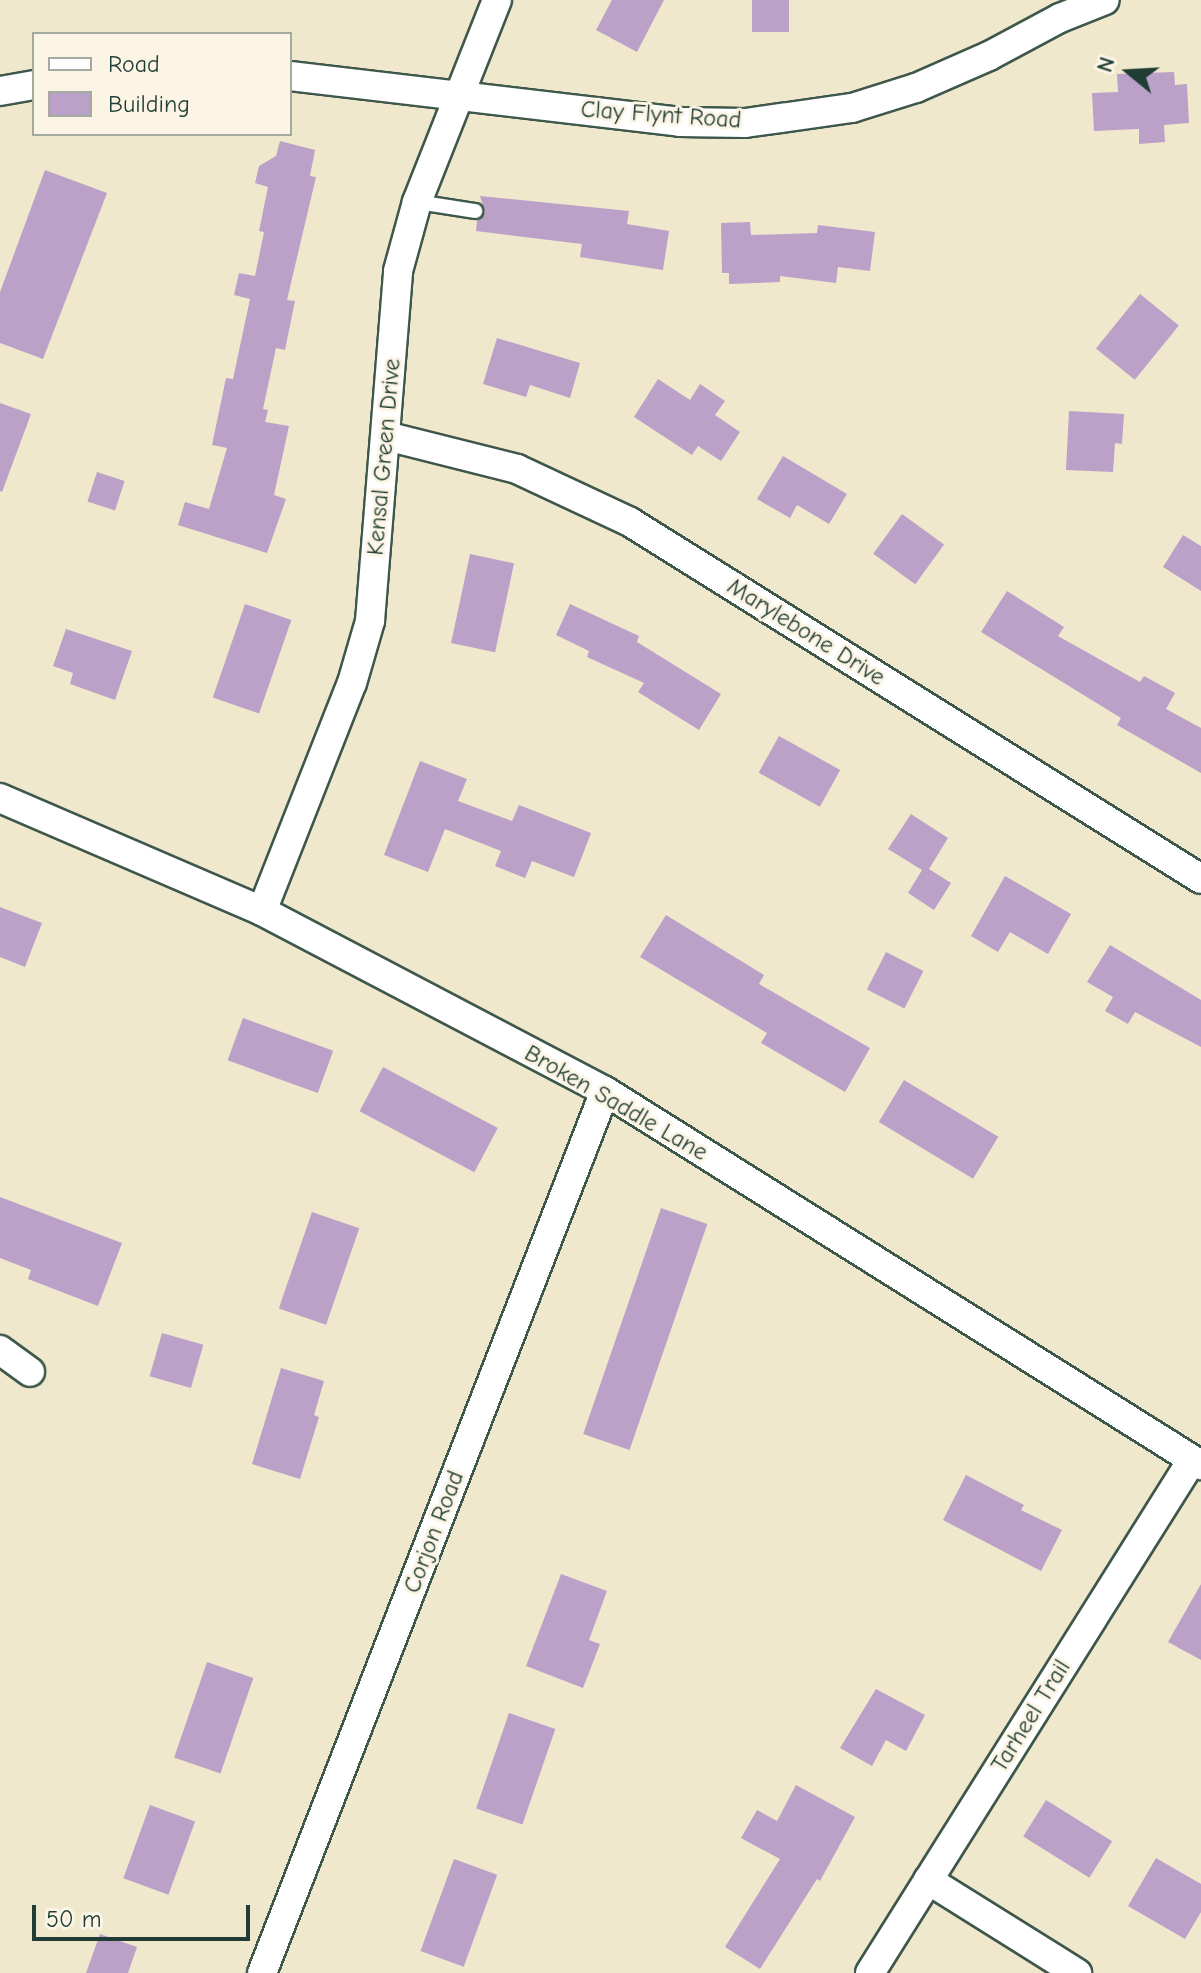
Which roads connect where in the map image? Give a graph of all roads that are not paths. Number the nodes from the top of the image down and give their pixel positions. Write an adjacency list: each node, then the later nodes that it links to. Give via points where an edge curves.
1 (497, 0): 6 (street, Kensal Green Drive)
2 (1105, 0): 6 (street, Clay Flynt Road, via 916,88 852,108 795,118 680,122)
3 (292, 76): 6 (street, Clay Flynt Road)
4 (32, 85): 5 (street)
5 (0, 91)
6 (459, 96): 7 (street, Kensal Green Drive)
7 (417, 202): 8 (lane); 9 (street, Kensal Green Drive, via 398,271)
8 (475, 211)
9 (386, 436): 11 (street, Marylebone Drive, via 517,469 630,522); 12 (street, Kensal Green Drive, via 370,621 352,683)
10 (0, 798): 12 (street, Broken Saddle Lane)
11 (1201, 879)
12 (262, 911): 13 (street, Broken Saddle Lane)
13 (605, 1091): 16 (street, Broken Saddle Lane); 18 (street, Corjon Road)
14 (0, 1350): 15 (street)
15 (30, 1372)
16 (1197, 1463): 17 (street, Tarheel Trail)
17 (928, 1880): 19 (street, Tarheel Trail); 20 (street)
18 (262, 1973)
19 (870, 1973)
20 (1077, 1973)

